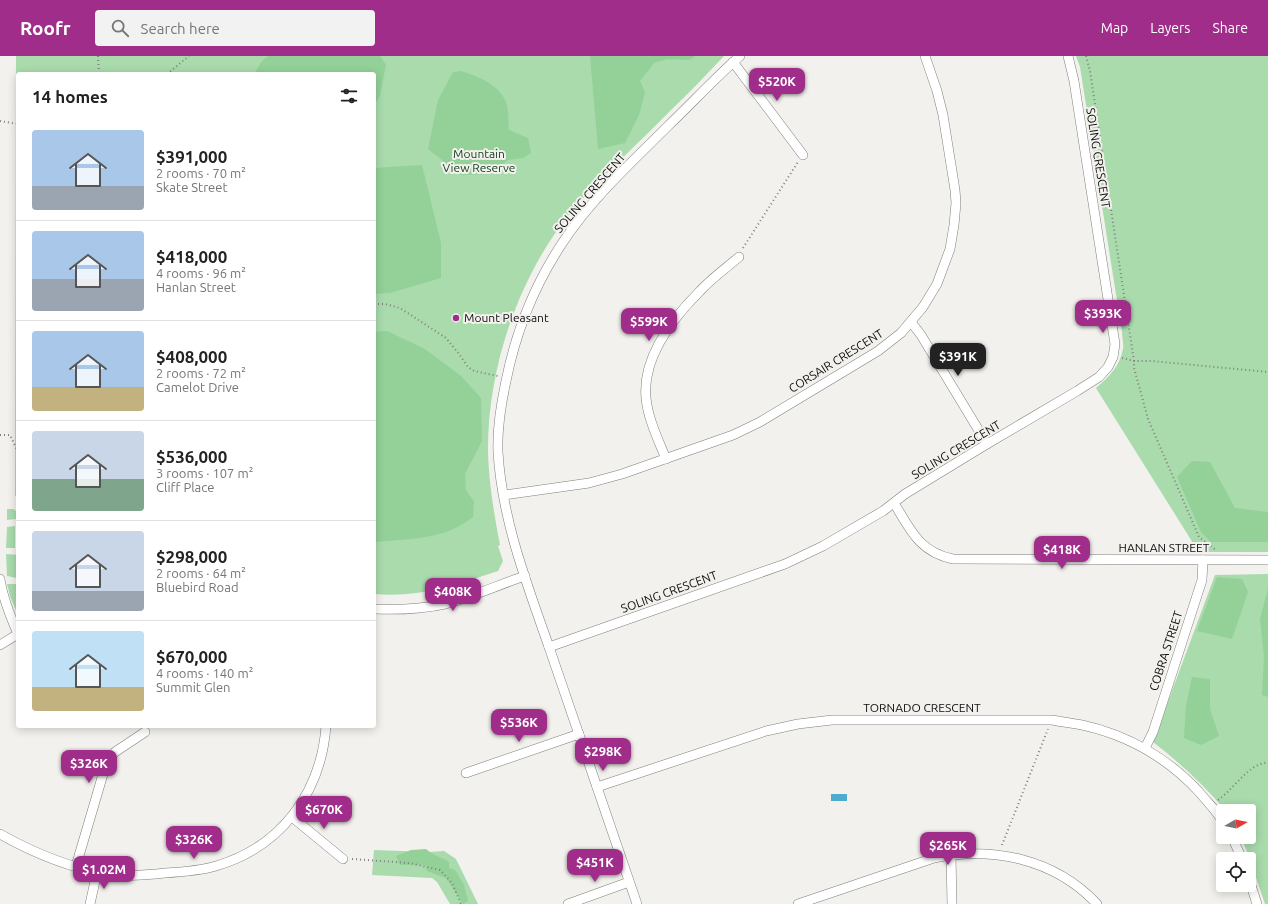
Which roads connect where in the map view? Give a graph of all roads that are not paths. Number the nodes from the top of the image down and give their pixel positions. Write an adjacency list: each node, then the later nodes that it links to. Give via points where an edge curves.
1 (740, 56): 4 (street, SOLING CRESCENT)
2 (925, 56): 7 (street, CORSAIR CRESCENT, via 942,107 956,203 946,261 931,295)
3 (1068, 56): 8 (street, SOLING CRESCENT, via 1113,330 1113,357 1099,376 1077,392)
4 (733, 62): 5 (street); 10 (street, SOLING CRESCENT, via 616,178 563,242 542,278 517,336 500,410 498,452)
5 (803, 155)
6 (739, 256): 9 (street, via 700,290 683,310 659,344 650,363 646,402)
7 (911, 322): 8 (street); 9 (street, CORSAIR CRESCENT, via 897,337 878,351 760,422 733,436)
8 (987, 444): 11 (street, SOLING CRESCENT)
9 (666, 459): 10 (street, CORSAIR CRESCENT, via 589,483)
10 (504, 495): 14 (street, SOLING CRESCENT, via 508,522)
11 (894, 503): 12 (street, HANLAN STREET, via 919,542 935,554 953,559); 20 (street, SOLING CRESCENT, via 795,560)
12 (1203, 560): 13 (street, HANLAN STREET); 24 (street, COBRA STREET, via 1202,580 1153,732)
13 (1268, 560)
14 (525, 576): 16 (street, via 444,604 394,610); 20 (street, SOLING CRESCENT)
15 (0, 579): 17 (street, via 2,594)
16 (376, 609)
17 (16, 629)
18 (16, 635): 19 (street)
19 (0, 644)
20 (549, 647): 23 (street)
21 (326, 728): 28 (street, via 324,748 317,771 309,791)
22 (145, 732): 32 (street, via 115,752 106,764)
23 (579, 734): 25 (street); 26 (street)
24 (1145, 748): 26 (street, TORNADO CRESCENT, via 1083,725 1052,720 832,720 766,731); 27 (street, TORNADO CRESCENT, via 1188,781)
25 (466, 773)
26 (597, 787): 34 (street)
27 (1216, 811)
28 (292, 817): 31 (street); 33 (street, via 255,848 215,866 137,876)
29 (0, 834): 32 (street, via 32,851)
30 (951, 854): 39 (street); 40 (street); 41 (street, via 974,853 1025,860 1074,884)
31 (343, 859)
32 (76, 866): 33 (street)
33 (97, 872): 36 (street)
34 (629, 882): 37 (street); 38 (street)
35 (1253, 892): 42 (street)
36 (90, 904)
37 (568, 904)
38 (637, 904)
39 (798, 904)
40 (952, 904)
41 (1097, 904)
42 (1257, 904)

